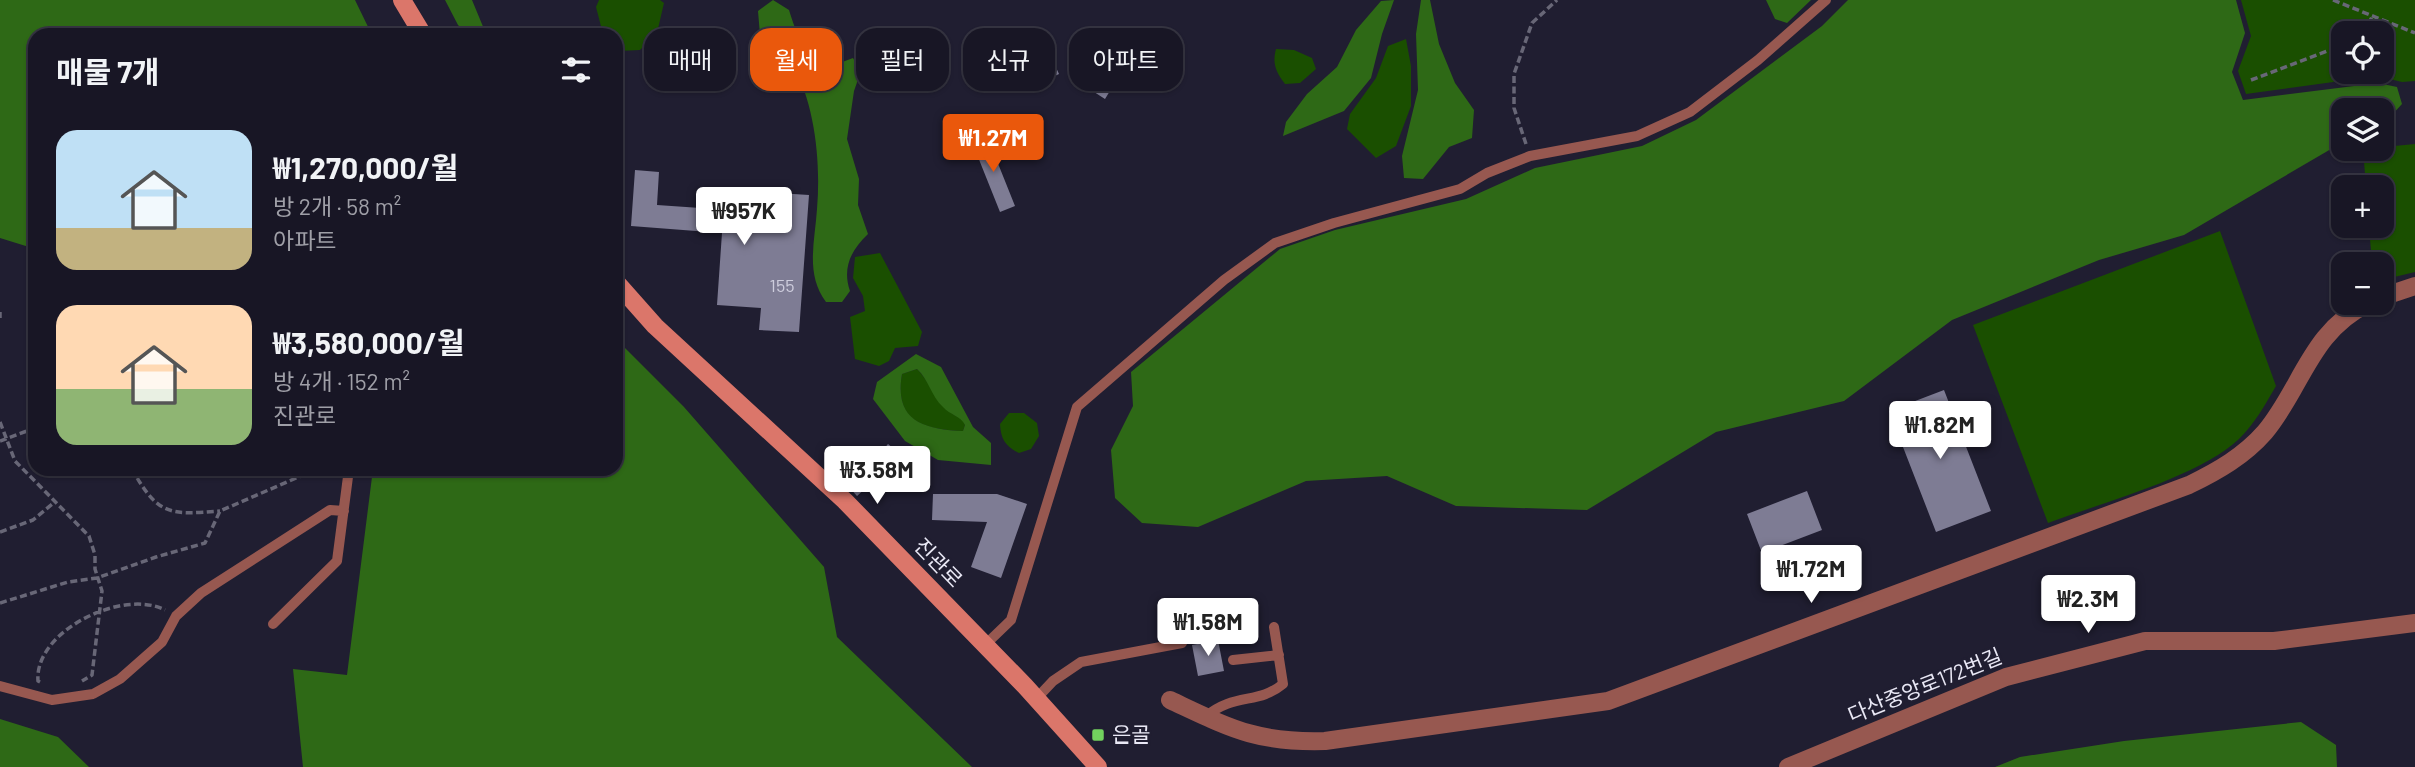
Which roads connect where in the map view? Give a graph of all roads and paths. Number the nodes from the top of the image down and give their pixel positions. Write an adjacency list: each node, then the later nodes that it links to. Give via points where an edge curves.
1 (402, 0): 7 (main road)
2 (1557, 0): 11 (path, via 1532,23 1514,74 1514,108)
3 (1826, 0): 11 (lane, via 1690,112 1637,136)
4 (2333, 0): 5 (path)
5 (2372, 17): 6 (path); 8 (path)
6 (2370, 21)
7 (419, 28)
8 (2415, 33)
9 (2331, 50): 10 (path)
10 (2251, 80)
11 (1530, 156): 39 (lane, via 1460,189 1275,243 1224,280 1077,407 1011,620)
12 (2415, 286): 14 (street)
13 (623, 290): 39 (main road, 진관로, via 655,326 845,500)
14 (2394, 293)
15 (0, 312): 17 (path)
16 (2349, 315): 47 (street, via 2303,367 2266,430 2221,469 2189,485 1608,701 1325,741 1249,736)
17 (0, 318)
18 (0, 422): 20 (path)
19 (28, 430): 20 (path)
20 (6, 438): 21 (path); 22 (path, via 15,461)
21 (0, 441)
22 (28, 474)
23 (30, 476): 27 (path)
24 (137, 476): 28 (path, via 158,505 179,514)
25 (301, 476): 28 (path)
26 (348, 476): 29 (lane)
27 (56, 502): 30 (path, via 33,520); 31 (path, via 89,536)
28 (219, 511): 31 (path, via 205,543)
29 (344, 511): 34 (lane, via 330,510 201,593); 36 (lane, via 337,561)
30 (0, 532)
31 (97, 578): 32 (path); 33 (path, via 102,591)
32 (0, 603)
33 (100, 610): 34 (path, via 136,603 160,607); 42 (path, via 64,633 43,655 38,681); 43 (path, via 92,675)
34 (176, 616): 44 (lane, via 162,642 120,679 93,694 52,699)
35 (2415, 623): 49 (street, 다산중앙로172번길, via 2274,641 2145,641 2006,677)
36 (273, 624)
37 (1274, 627): 40 (lane)
38 (1182, 643): 45 (lane, via 1081,662)
39 (985, 645): 45 (main road, 진관로)
40 (1279, 655): 41 (lane); 47 (lane, via 1283,684 1270,694 1220,704)
41 (1233, 660)
42 (46, 684)
43 (77, 684)
44 (0, 687)
45 (1036, 699): 48 (main road, 진관로)
46 (1170, 700): 47 (street)
47 (1205, 717)
48 (1098, 767)
49 (1788, 767)

